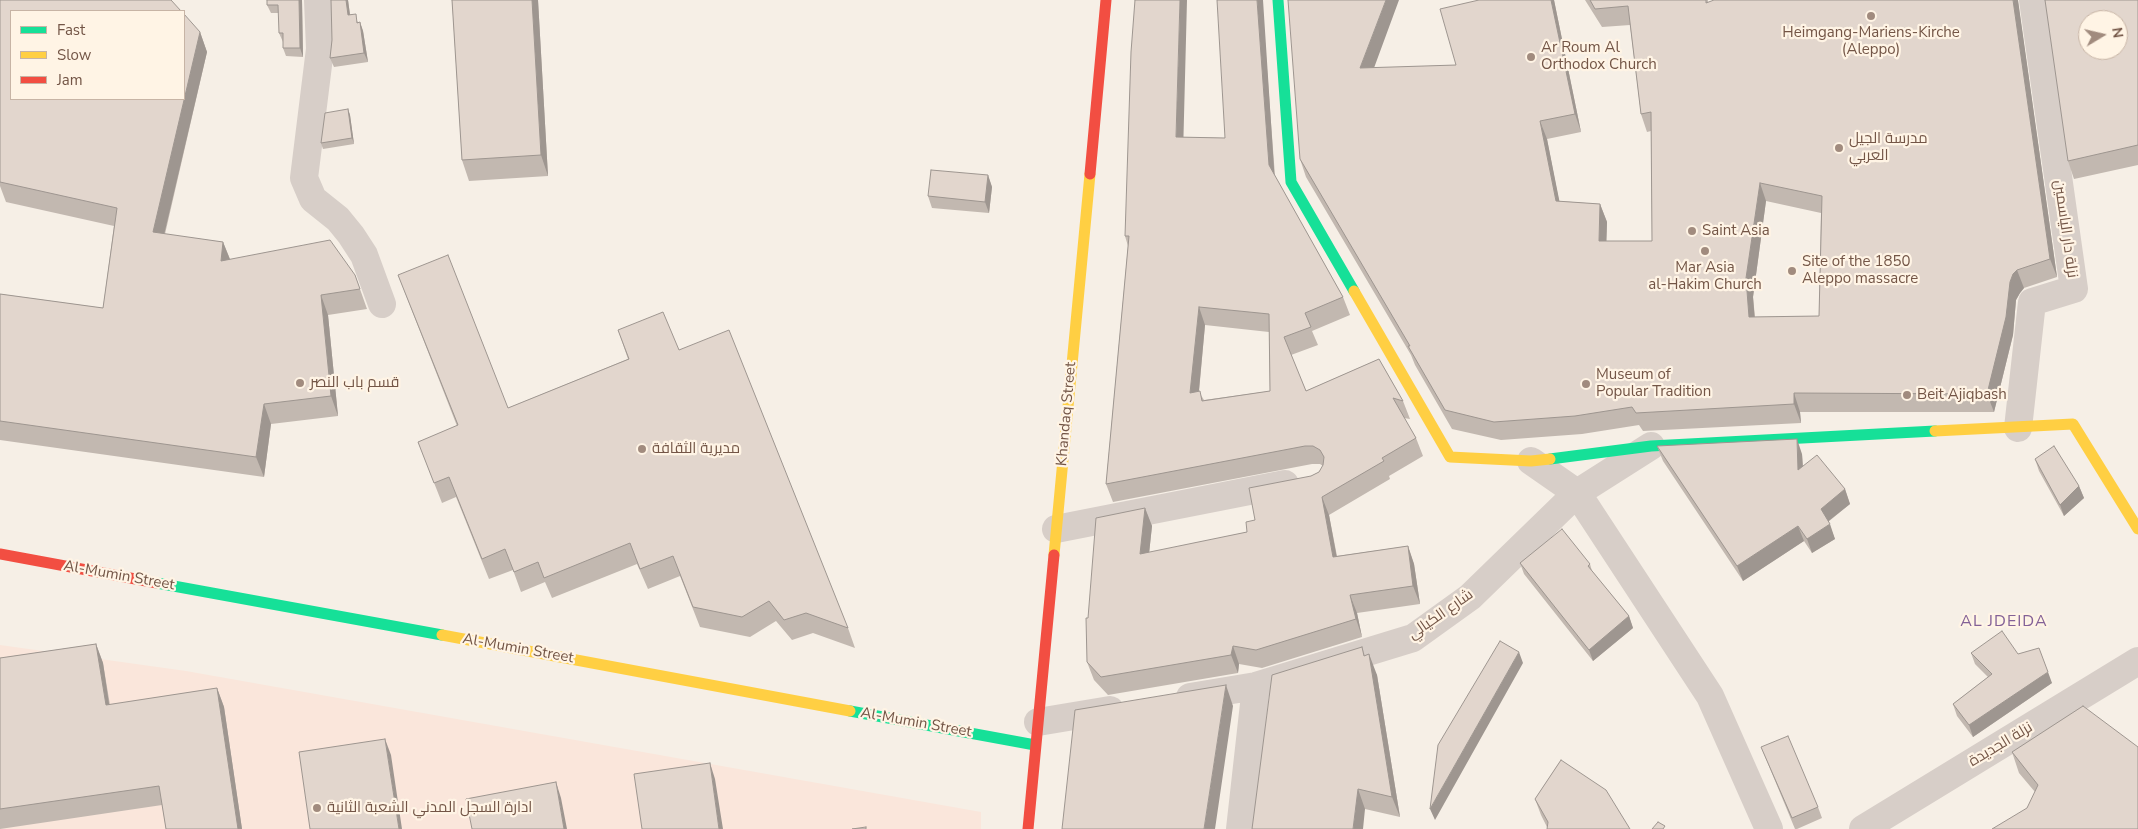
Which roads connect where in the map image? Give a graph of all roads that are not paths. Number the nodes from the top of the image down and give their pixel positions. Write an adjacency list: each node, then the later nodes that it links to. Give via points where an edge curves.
1 (318, 0): 5 (street, via 320,49 304,178 313,199 338,219 364,255)
2 (1106, 0): 11 (main road, Khandaq Street)
3 (1278, 0): 8 (main road, via 1291,182 1450,456)
4 (2033, 0): 6 (street, نزلة دار الياسمين, via 2074,289 2032,302)
5 (382, 304)
6 (2018, 428): 7 (main road); 12 (main road, via 2073,424)
7 (1651, 446): 8 (main road); 10 (street, شارع الكيالي)
8 (1531, 461): 10 (street)
9 (1305, 481): 11 (street)
10 (1577, 493): 15 (street, شارع الكيالي, via 1470,597 1413,638); 21 (street, via 1710,696)
11 (1056, 529): 18 (main road, Khandaq Street)
12 (2138, 529)
13 (0, 554): 18 (main road, Al-Mumin Street)
14 (2138, 661): 22 (street, نزلة الجديدة)
15 (1256, 686): 16 (street, شارع الكيالي); 20 (street)
16 (1161, 701)
17 (1133, 706): 18 (street)
18 (1036, 733): 19 (main road, Khandaq Street)
19 (1028, 829)
20 (1240, 829)
21 (1769, 829)
22 (1863, 829)

